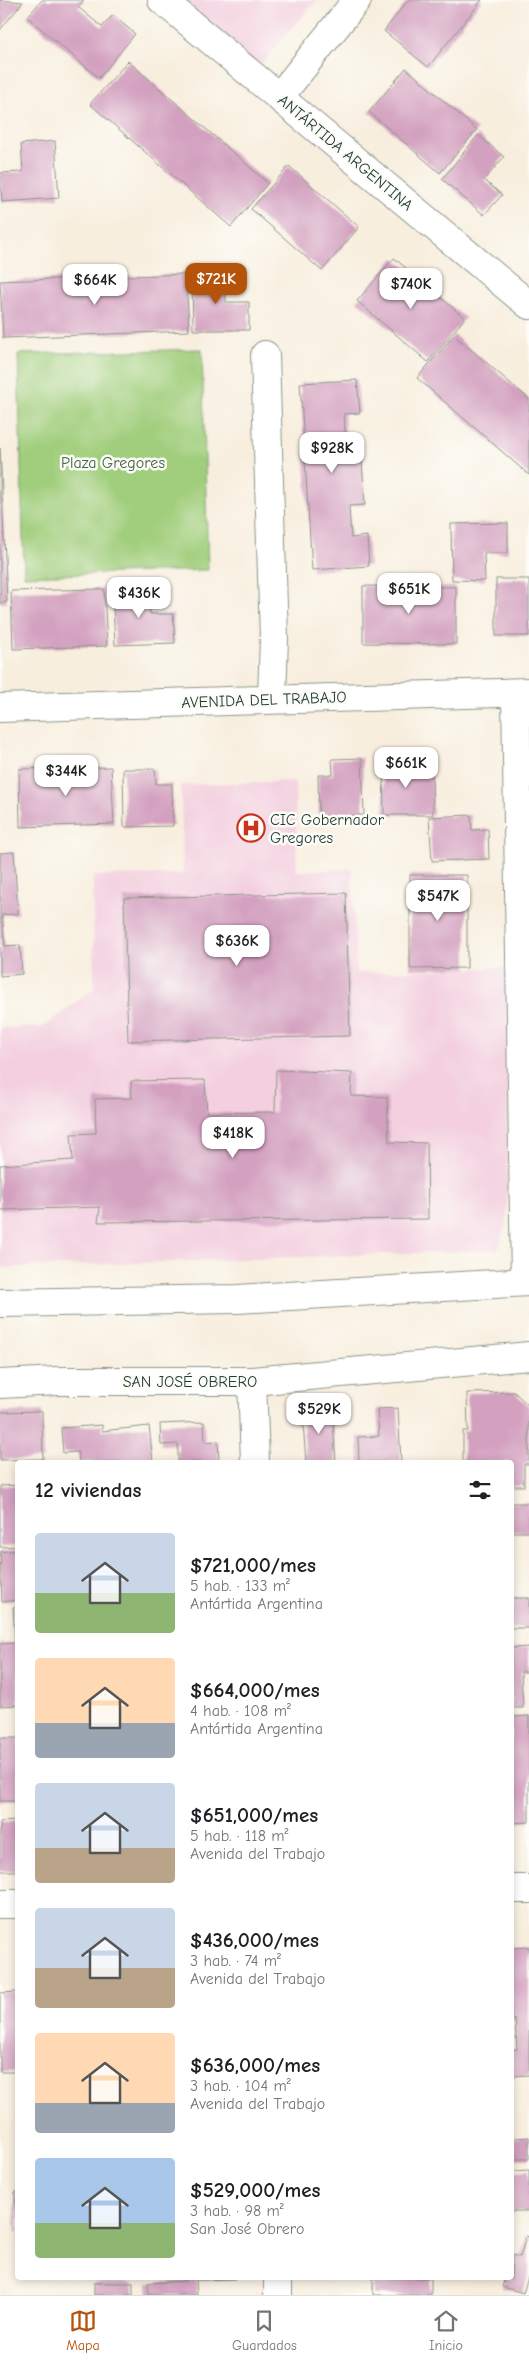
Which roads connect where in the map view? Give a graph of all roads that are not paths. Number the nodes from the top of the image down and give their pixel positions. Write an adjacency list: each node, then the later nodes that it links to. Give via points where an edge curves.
1 (162, 0): 3 (street, ANTÁRTIDA ARGENTINA)
2 (357, 0): 3 (street)
3 (279, 97): 4 (street, ANTÁRTIDA ARGENTINA)
4 (529, 305)
5 (265, 355): 7 (street, via 274,638)
6 (523, 692): 7 (street, AVENIDA DEL TRABAJO); 9 (street)
7 (272, 698): 8 (street, AVENIDA DEL TRABAJO)
8 (0, 708)
9 (527, 1282): 10 (street, via 237,1299)
10 (0, 1304)
11 (529, 1356): 12 (street, SAN JOSÉ OBRERO)
12 (252, 1381): 13 (street, SAN JOSÉ OBRERO); 14 (street)
13 (0, 1384)
14 (255, 1460)
15 (529, 1888): 16 (street)
16 (514, 1889)
17 (0, 1904): 18 (street)
18 (15, 1904)
19 (278, 2280): 20 (street)
20 (278, 2295)

